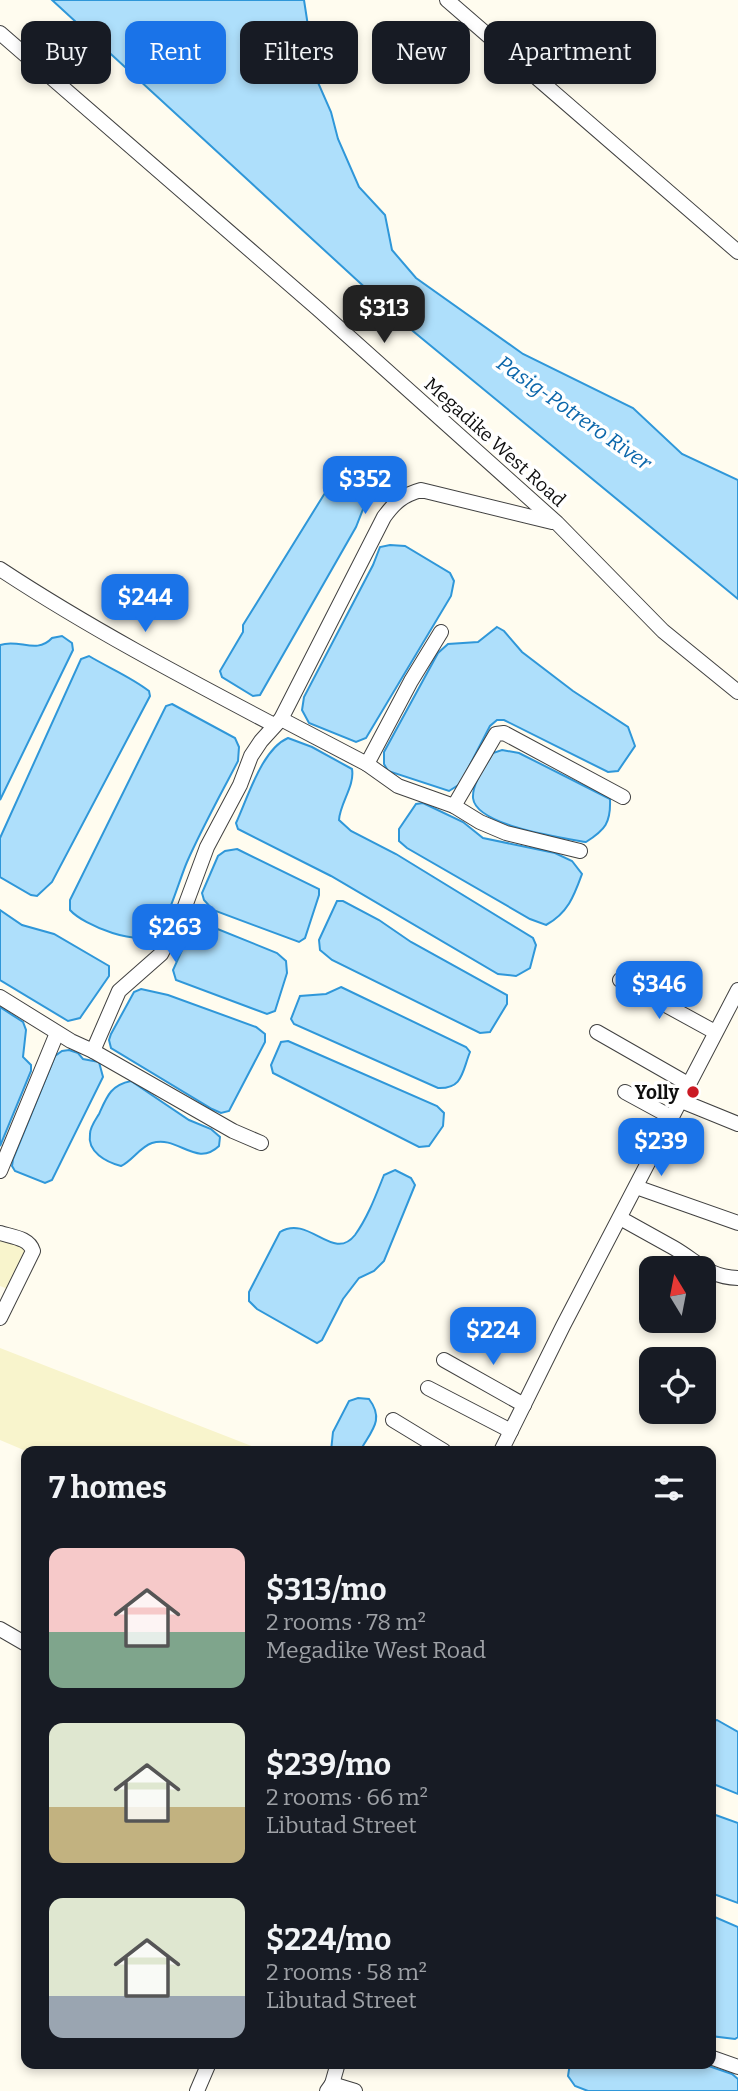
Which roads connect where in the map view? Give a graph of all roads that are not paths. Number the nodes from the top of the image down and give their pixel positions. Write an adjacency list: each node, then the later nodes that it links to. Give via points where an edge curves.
1 (447, 0): 3 (street)
2 (0, 33): 4 (street, Megadike West Road)
3 (738, 252)
4 (557, 523): 7 (street, Megadike West Road, via 663,631); 8 (street, via 421,490 395,501)
5 (0, 569): 8 (street, via 166,668)
6 (441, 632): 9 (street)
7 (738, 692)
8 (278, 722): 9 (street); 20 (street, via 251,756 161,954 119,991)
9 (367, 764): 11 (street, via 398,786)
10 (623, 797): 11 (street, via 504,733 496,734)
11 (454, 806): 12 (street, via 506,833)
12 (580, 851)
13 (620, 980): 18 (street)
14 (738, 990): 16 (street)
15 (0, 997): 19 (street)
16 (731, 1016): 18 (street)
17 (597, 1032): 21 (street)
18 (715, 1032): 21 (street)
19 (57, 1033): 20 (street); 27 (street)
20 (93, 1051): 26 (street)
21 (688, 1084): 23 (street)
22 (625, 1092): 24 (street)
23 (679, 1100): 24 (street); 25 (street)
24 (671, 1118): 28 (street)
25 (738, 1124)
26 (261, 1143)
27 (0, 1171)
28 (636, 1188): 29 (street); 30 (street)
29 (620, 1218): 32 (street, via 703,1269); 36 (street)
30 (738, 1223)
31 (0, 1233): 33 (street, via 26,1241 33,1251)
32 (738, 1278)
33 (0, 1318)
34 (444, 1360): 36 (street)
35 (428, 1388): 38 (street)
36 (524, 1405): 38 (street)
37 (393, 1420): 39 (street)
38 (511, 1431): 40 (street)
39 (436, 1446)
40 (504, 1446)
41 (0, 1629): 42 (street)
42 (21, 1641)
43 (716, 2059): 44 (street)
44 (738, 2067)
45 (206, 2069): 48 (street)
46 (336, 2069): 47 (street)
47 (329, 2088): 49 (street)
48 (197, 2091)
49 (355, 2091)

